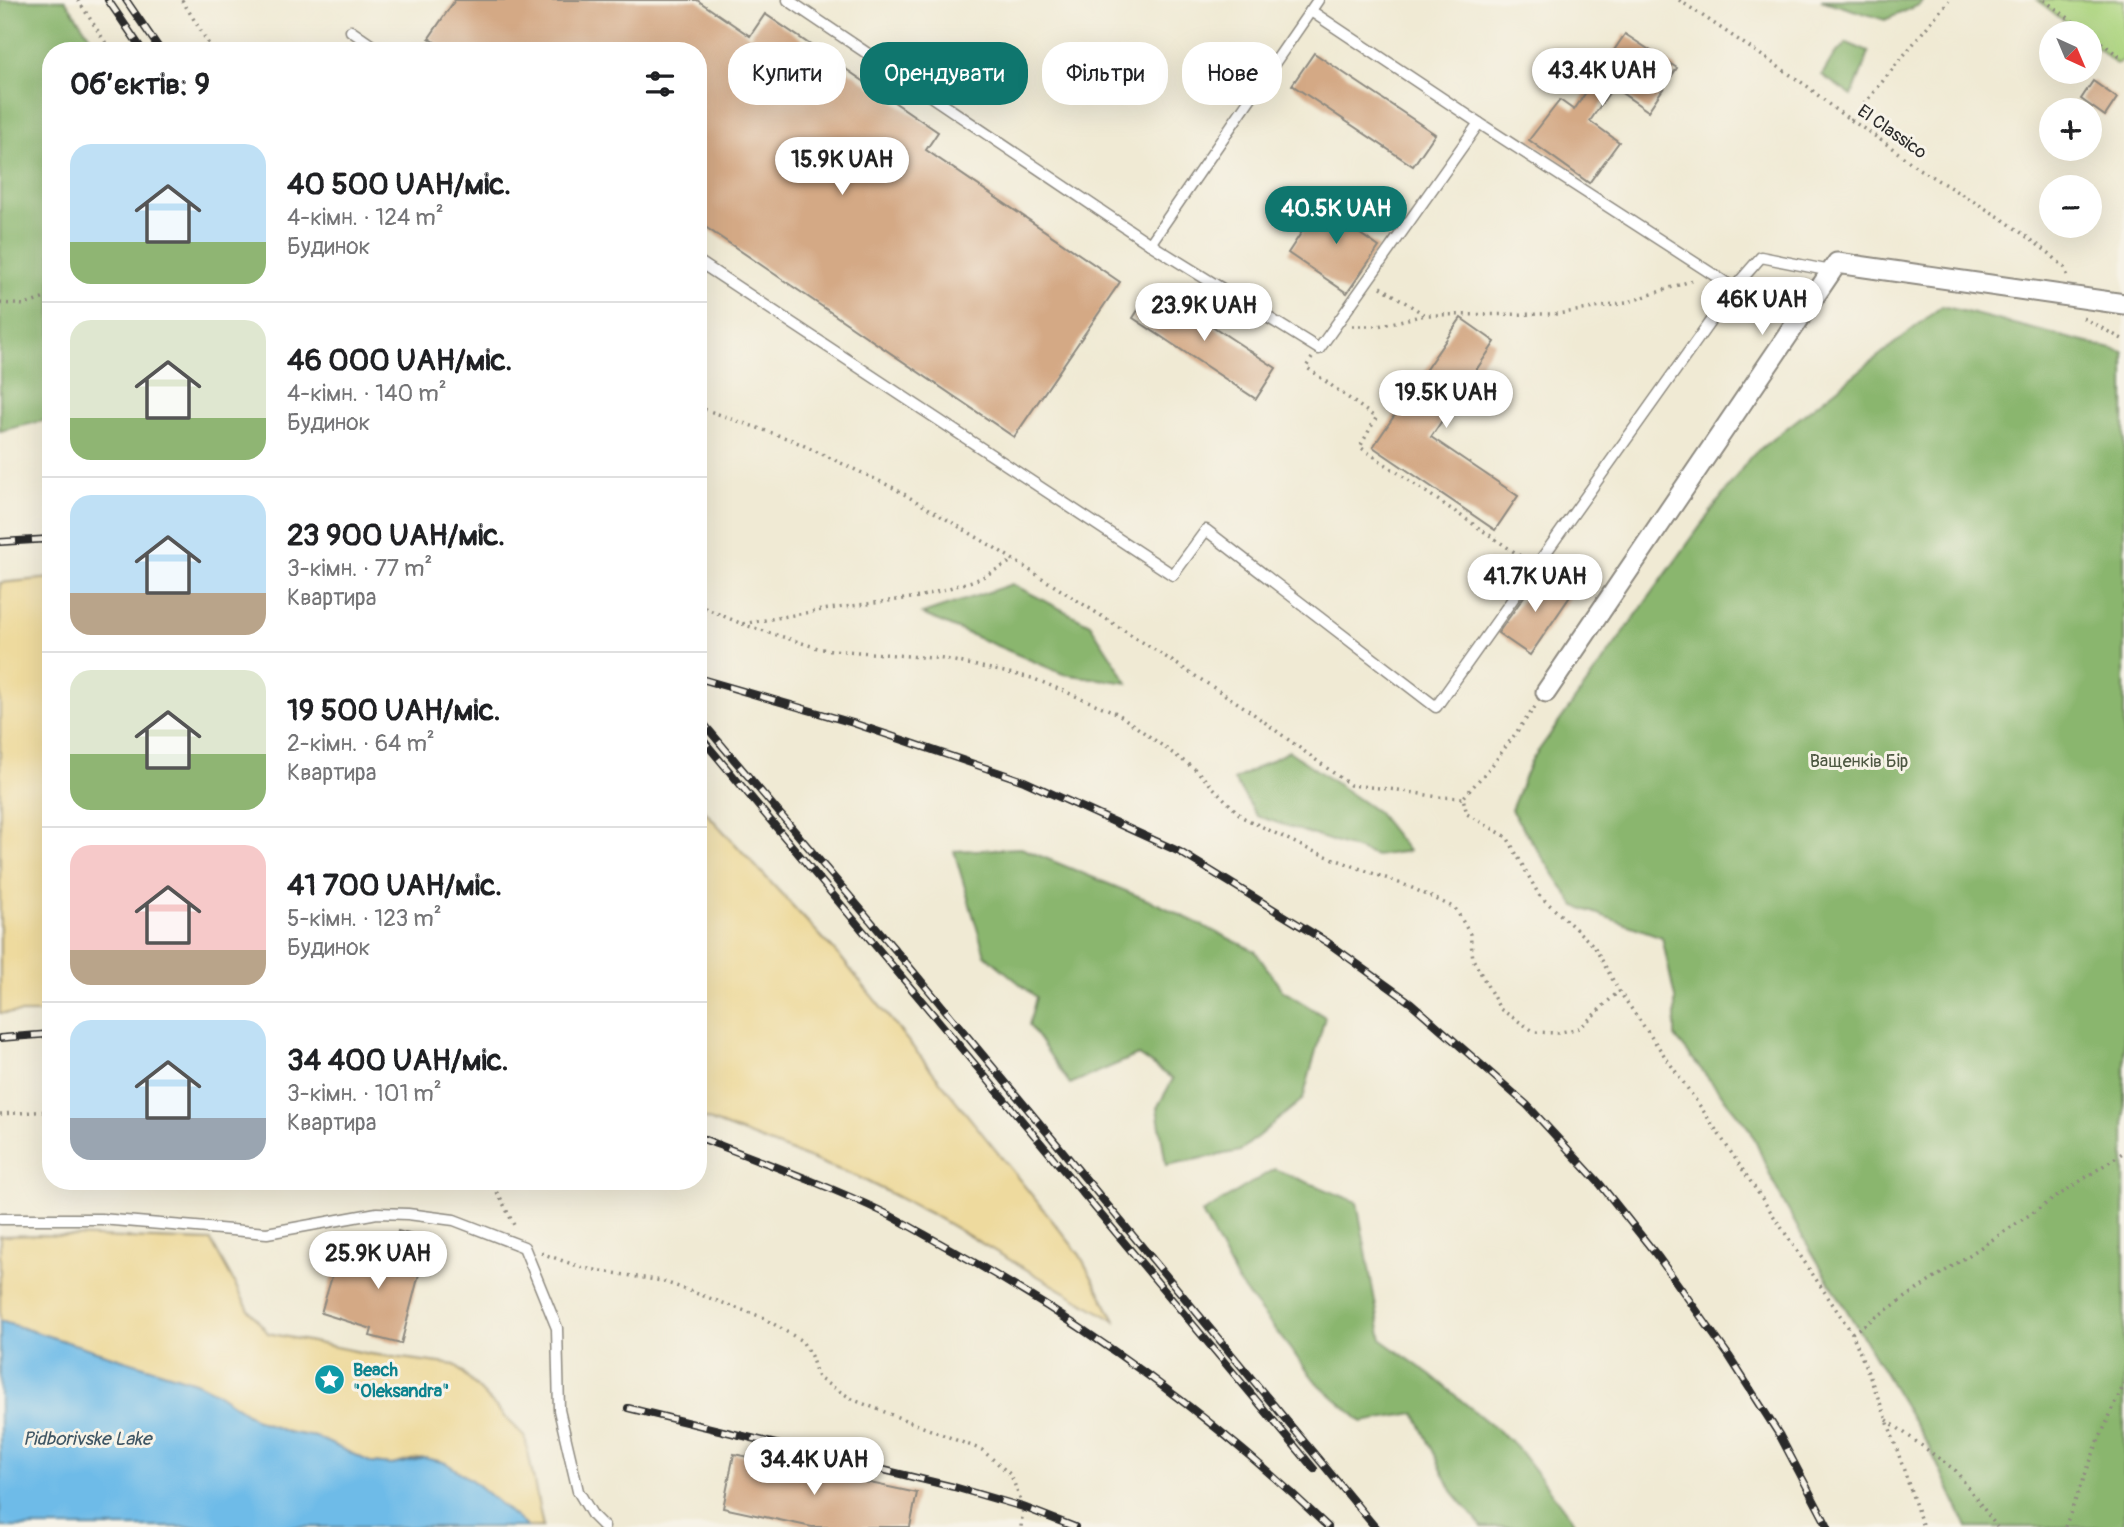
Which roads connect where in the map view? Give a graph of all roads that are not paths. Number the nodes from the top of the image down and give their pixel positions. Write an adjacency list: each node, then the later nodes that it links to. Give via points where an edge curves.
1 (788, 0): 7 (lane)
2 (1318, 0): 3 (lane)
3 (1311, 10): 6 (lane); 7 (lane)
4 (351, 31): 5 (lane)
5 (367, 42)
6 (1479, 124): 7 (lane, via 1319,349); 10 (lane)
7 (1150, 244)
8 (707, 267): 10 (lane, via 1173,575 1206,530 1436,707)
9 (1831, 271): 10 (lane, via 1761,257); 11 (street, via 1837,263); 12 (street)
10 (1734, 288)
11 (2124, 304)
12 (1546, 692)
13 (0, 1219): 14 (lane, via 101,1219 267,1233 377,1213 408,1214 454,1220 524,1247 556,1328 559,1410 578,1491)
14 (604, 1527)

